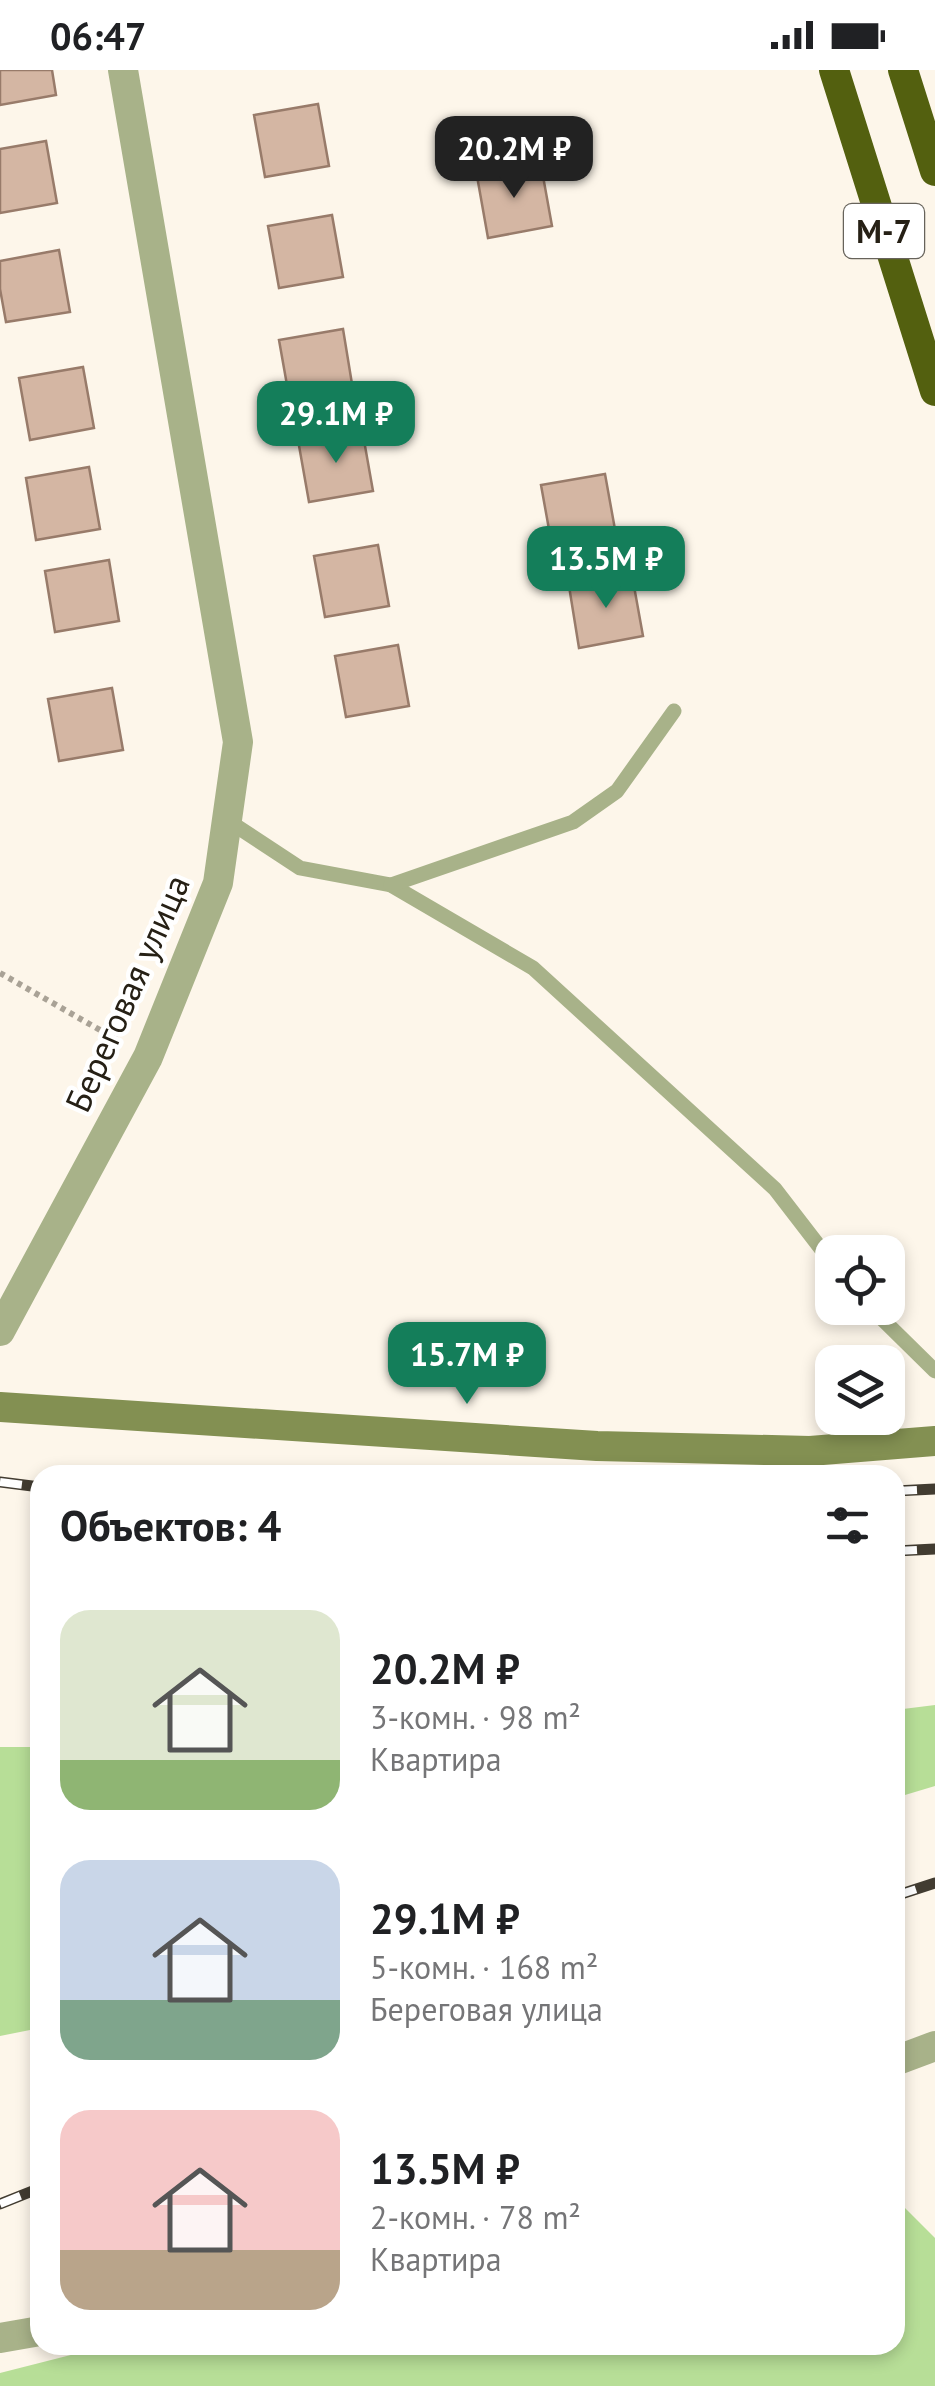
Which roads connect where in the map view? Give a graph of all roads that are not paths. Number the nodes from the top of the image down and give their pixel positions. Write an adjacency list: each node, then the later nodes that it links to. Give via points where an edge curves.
1 (124, 70): 7 (street, Береговая улица, via 238,742)
2 (834, 70): 5 (highway, М-7)
3 (903, 70): 4 (highway, М-7)
4 (935, 171)
5 (935, 392)
6 (674, 711): 8 (lane, via 616,790 572,822)
7 (228, 820): 8 (lane, via 300,868); 11 (street, Береговая улица, via 218,884 148,1058)
8 (391, 885): 9 (lane, via 533,968 775,1189)
9 (815, 1241)
10 (889, 1325): 12 (lane)
11 (0, 1331)
12 (935, 1371)
13 (0, 1406): 14 (street, via 598,1446 810,1451)
14 (935, 1440)
15 (935, 2046): 16 (street)
16 (905, 2057)
17 (30, 2333): 18 (street)
18 (0, 2338)

